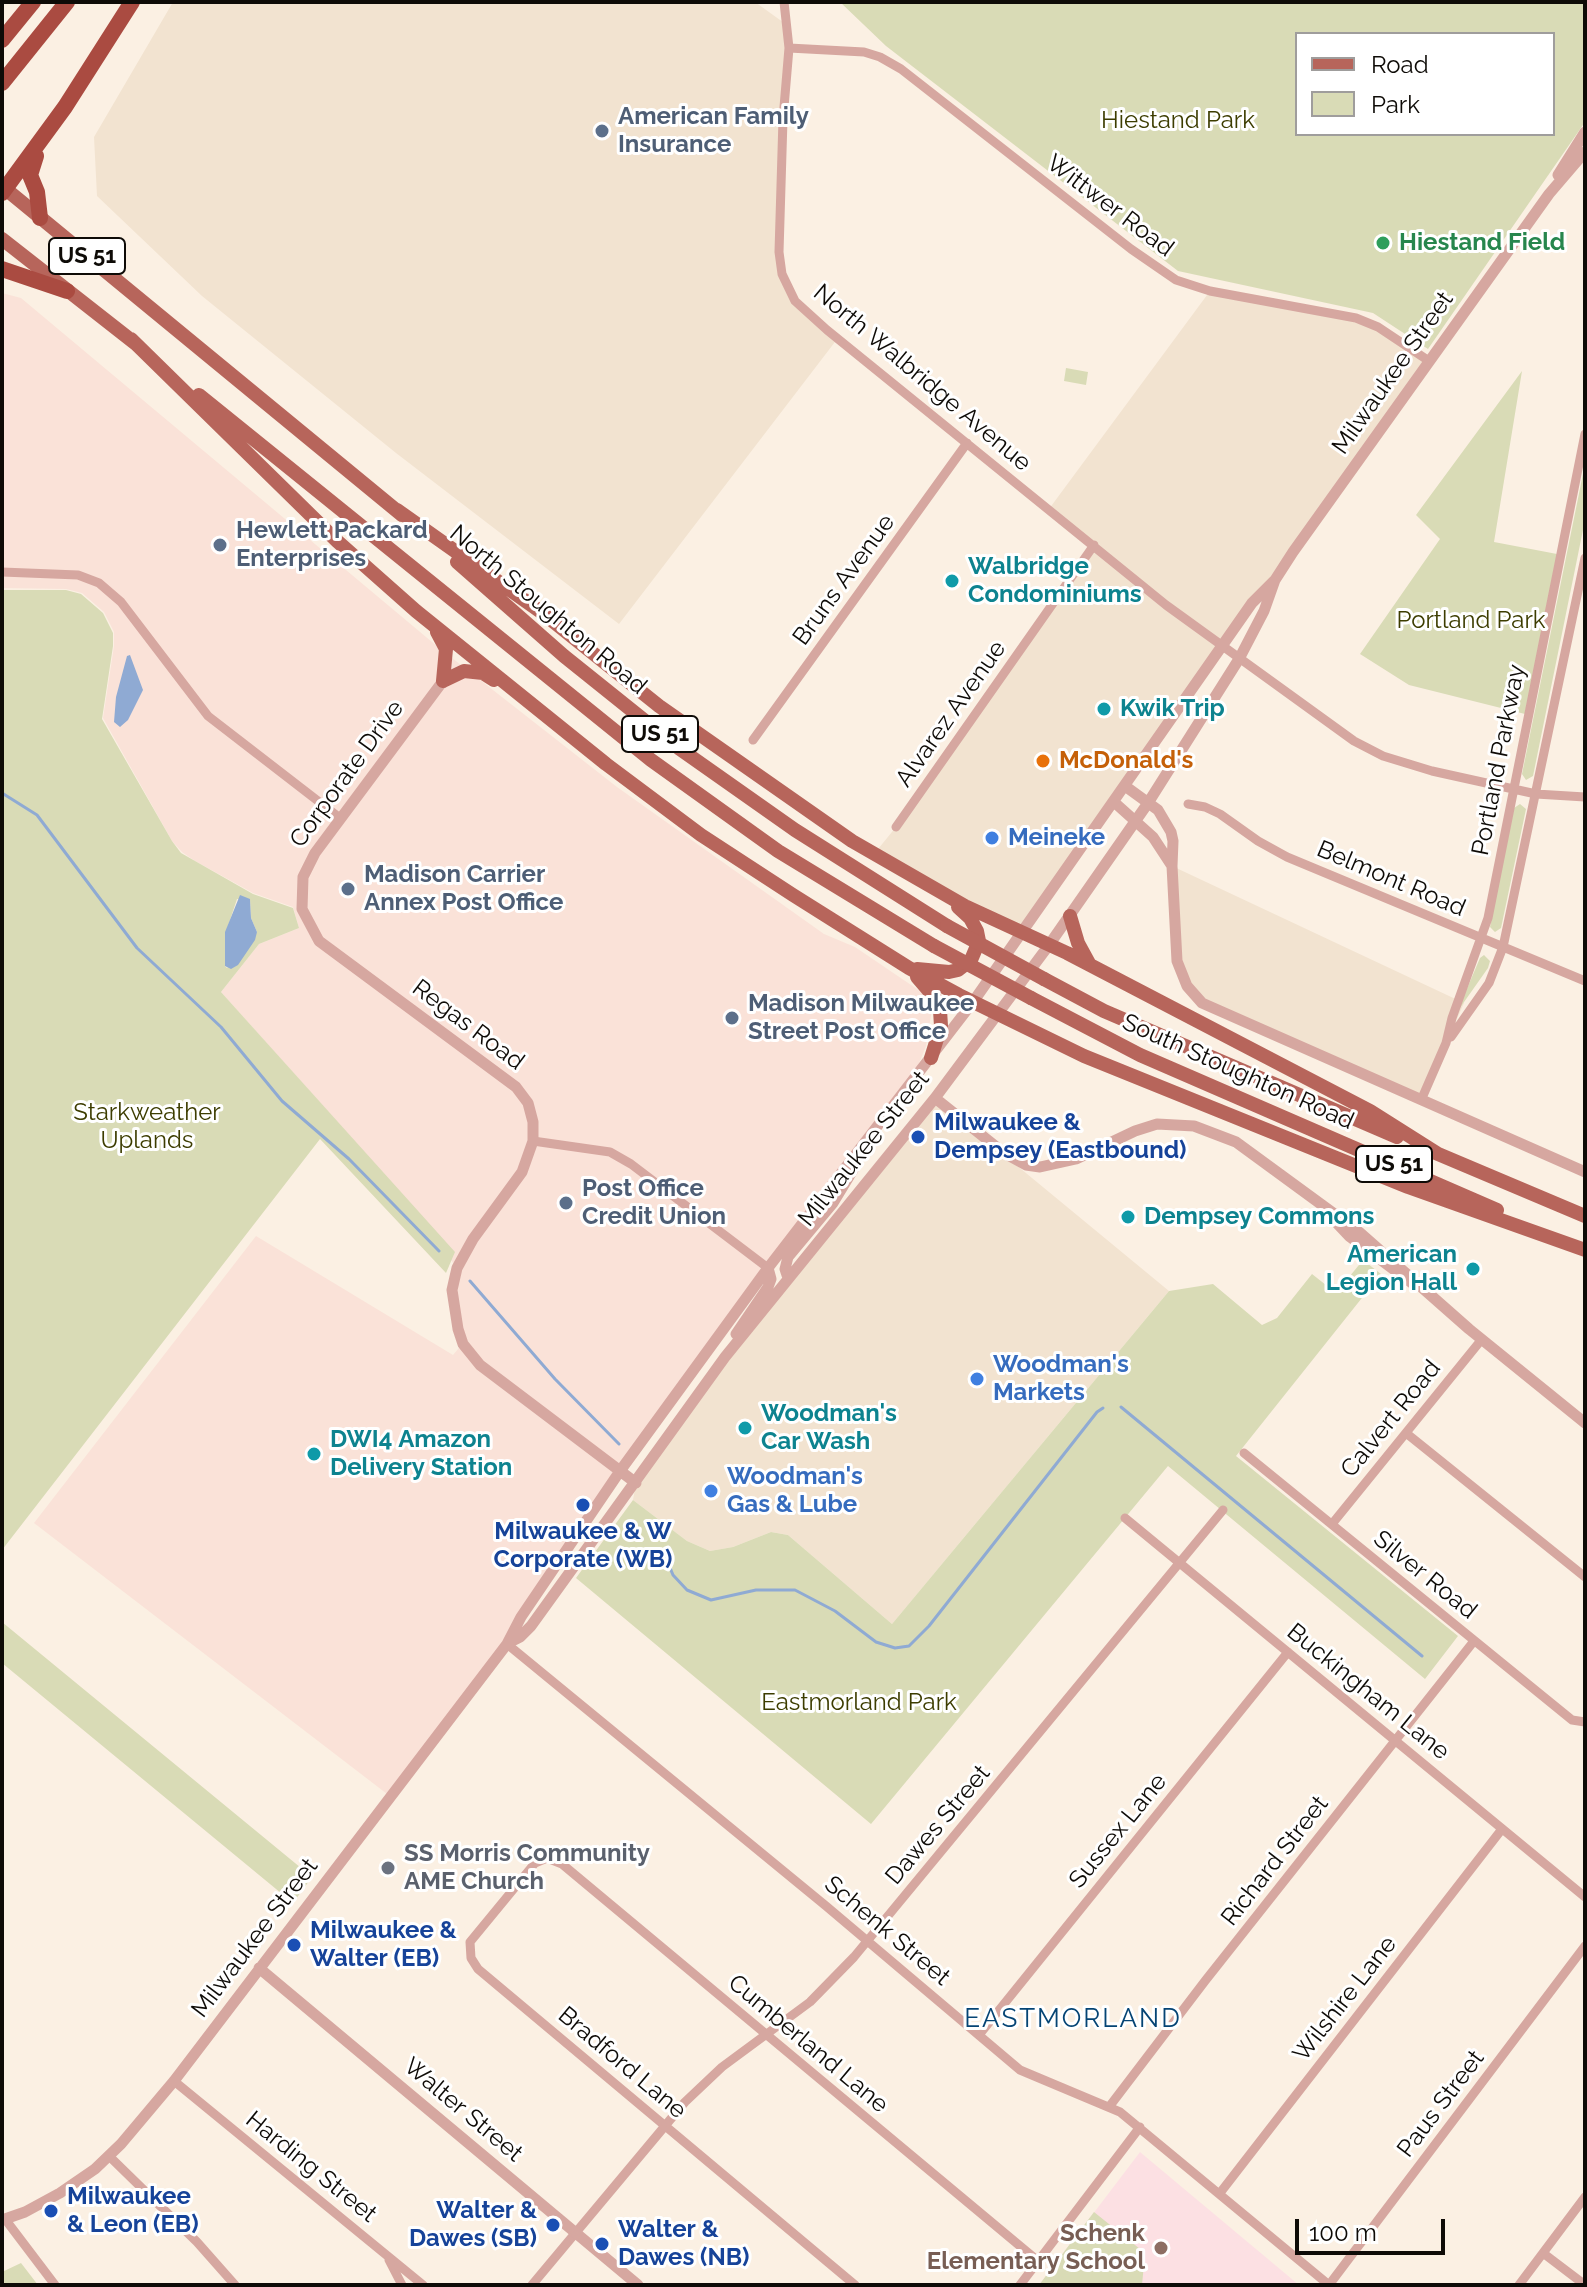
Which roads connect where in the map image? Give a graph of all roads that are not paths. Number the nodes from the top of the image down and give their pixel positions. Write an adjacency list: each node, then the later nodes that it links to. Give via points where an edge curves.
1 (33, 2): 5 (highway)
2 (67, 2): 7 (highway)
3 (132, 2): 9 (highway)
4 (784, 2): 6 (street, North Walbridge Avenue)
5 (2, 40)
6 (789, 48): 18 (street, Wittwer Road, via 864,52 901,69 1176,280 1356,318); 20 (street, North Walbridge Avenue, via 779,205 782,274 795,301)
7 (2, 83)
8 (1585, 132): 12 (street, Milwaukee Street)
9 (42, 140): 11 (highway); 13 (highway, via 30,175)
10 (1585, 152): 12 (street, Milwaukee Street)
11 (3, 190): 13 (main road, North Stoughton Road / US 51)
12 (1549, 194): 18 (street, Milwaukee Street)
13 (40, 218): 21 (main road, North Stoughton Road / US 51)
14 (2, 239): 16 (main road, US 51)
15 (2, 269): 16 (highway)
16 (67, 291): 17 (main road, US 51)
17 (131, 339): 26 (main road); 65 (main road, South Stoughton Road / US 51, bridge, via 651,760 778,851 934,946 1093,1032)
18 (1429, 361): 25 (street, Milwaukee Street)
19 (1585, 434): 33 (street, Portland Parkway)
20 (967, 443): 22 (street, North Walbridge Avenue); 31 (street, Bruns Avenue)
21 (397, 510): 43 (main road, via 544,614 735,761 852,841); 54 (main road, North Stoughton Road / US 51, bridge, via 680,749 947,926)
22 (1094, 545): 27 (street, North Walbridge Avenue); 41 (street, Alvarez Avenue)
23 (1585, 558): 34 (street, Portland Parkway)
24 (2, 572): 39 (street, via 78,575 99,583 121,602 208,716)
25 (1275, 580): 27 (street, Milwaukee Street); 28 (street, Milwaukee Street)
26 (416, 611): 29 (main road, via 443,640); 30 (main road)
27 (1221, 646): 28 (street, North Walbridge Avenue); 32 (street, Milwaukee Street)
28 (1239, 659): 33 (street, North Walbridge Avenue, via 1383,756); 37 (street, Milwaukee Street)
29 (443, 681): 30 (main road, via 474,671); 39 (street, Corporate Drive)
30 (522, 696): 51 (main road, via 701,835)
31 (753, 740)
32 (1125, 786): 36 (street, Milwaukee Street); 37 (street)
33 (1514, 790): 34 (street, North Walbridge Avenue); 47 (street, Portland Parkway)
34 (1536, 794): 35 (street, North Walbridge Avenue); 49 (street, Portland Parkway)
35 (1585, 797)
36 (1114, 802): 40 (street); 46 (street, Milwaukee Street)
37 (1148, 803): 40 (street, Milwaukee Street); 42 (street, via 1171,832)
38 (1188, 804): 47 (street, Belmont Road, via 1220,814 1279,853)
39 (340, 818): 44 (street, Corporate Drive, via 306,869)
40 (1136, 820): 42 (street); 45 (street, Milwaukee Street)
41 (896, 827)
42 (1172, 866): 59 (street, via 1177,961 1187,986 1202,1003)
43 (942, 893): 46 (main road); 51 (main road, via 975,924 976,951 958,970)
44 (302, 900): 61 (street, Regas Road, via 319,941 516,1087 531,1111)
45 (1070, 916): 48 (street, Milwaukee Street); 50 (main road)
46 (1022, 933): 48 (main road); 53 (street, Milwaukee Street)
47 (1482, 939): 49 (street, Belmont Road); 56 (street, Portland Parkway)
48 (1049, 945): 50 (main road); 55 (street, Milwaukee Street)
49 (1503, 947): 52 (street, Belmont Road); 56 (street, Portland Parkway, via 1489,983)
50 (1090, 965): 62 (main road, via 1370,1111)
51 (909, 968): 53 (main road); 57 (main road, via 940,1010)
52 (1585, 981)
53 (973, 1002): 55 (main road); 57 (street, Milwaukee Street)
54 (1104, 1011): 62 (main road, South Stoughton Road / US 51)
55 (999, 1014): 58 (street, Milwaukee Street); 65 (main road, via 1099,1062 1408,1187)
56 (1446, 1043): 59 (street, Portland Parkway)
57 (931, 1058): 60 (street, Milwaukee Street)
58 (935, 1098): 67 (street, Milwaukee Street); 68 (street, via 1011,1158 1040,1167 1076,1159 1145,1127 1166,1123 1224,1136 1321,1206 1349,1236)
59 (1422, 1098): 63 (street)
60 (870, 1138): 66 (street, Milwaukee Street); 67 (street, via 833,1203 788,1257)
61 (533, 1141): 66 (street, via 610,1152); 73 (street, via 522,1172 457,1268 452,1290 458,1329 480,1365)
62 (1438, 1154): 64 (main road, South Stoughton Road / US 51)
63 (1585, 1172)
64 (1585, 1216)
65 (1585, 1249)
66 (768, 1268): 69 (street, via 768,1287); 73 (street, Milwaukee Street)
67 (788, 1278): 69 (street, Milwaukee Street)
68 (1482, 1339): 70 (street); 71 (street, Calvert Road)
69 (719, 1366): 74 (street, Milwaukee Street)
70 (1585, 1423)
71 (1406, 1433): 77 (street, Calvert Road); 79 (street)
72 (1244, 1453): 77 (street, Silver Road)
73 (620, 1471): 74 (street); 81 (street, Milwaukee Street)
74 (636, 1483): 81 (street, Milwaukee Street, via 531,1626)
75 (1223, 1510): 78 (street, Dawes Street)
76 (1125, 1518): 78 (street, Buckingham Lane)
77 (1332, 1524): 80 (street, Silver Road)
78 (1180, 1563): 82 (street, Buckingham Lane); 88 (street, Dawes Street)
79 (1585, 1577)
80 (1474, 1641): 83 (street, Silver Road, via 1572,1720); 84 (street, Richard Street)
81 (507, 1644): 88 (street, Schenk Street); 90 (street, Milwaukee Street)
82 (1288, 1652): 84 (street, Buckingham Lane); 92 (street, Sussex Lane)
83 (1584, 1722)
84 (1395, 1741): 85 (street, Buckingham Lane); 94 (street, Richard Street)
85 (1502, 1829): 87 (street, Buckingham Lane); 98 (street, Wilshire Lane)
86 (552, 1860): 91 (street, Cumberland Lane); 95 (street, Bradford Lane, via 535,1863 511,1892 470,1942 471,1958)
87 (1585, 1897)
88 (867, 1941): 91 (street, Dawes Street, via 810,2002); 92 (street, Schenk Street)
89 (1585, 1946): 113 (street, Paus Street)
90 (259, 1968): 93 (street, Milwaukee Street); 101 (street, Walter Street)
91 (766, 2035): 95 (street, Dawes Street, via 722,2067); 104 (street, Cumberland Lane)
92 (979, 2035): 94 (street, Schenk Street, via 1020,2070)
93 (174, 2081): 97 (street, Milwaukee Street); 103 (street, Harding Street)
94 (1109, 2107): 96 (street, Schenk Street)
95 (665, 2125): 101 (street, Dawes Street); 111 (street, Bradford Lane)
96 (1140, 2127): 98 (street, Schenk Street); 104 (street)
97 (109, 2156): 100 (street, Milwaukee Street, via 60,2193); 106 (street)
98 (1220, 2193): 113 (street, Schenk Street)
99 (1585, 2197): 102 (street)
100 (4, 2220): 105 (street)
101 (576, 2234): 109 (street, Dawes Street); 110 (street, Walter Street)
102 (1543, 2253): 114 (street); 115 (street)
103 (385, 2254): 107 (street); 108 (street, Harding Street)
104 (1038, 2261): 112 (street)
105 (55, 2285)
106 (235, 2285)
107 (402, 2285)
108 (423, 2285)
109 (532, 2285)
110 (638, 2285)
111 (855, 2285)
112 (1020, 2285)
113 (1329, 2285)
114 (1519, 2285)
115 (1585, 2285)

